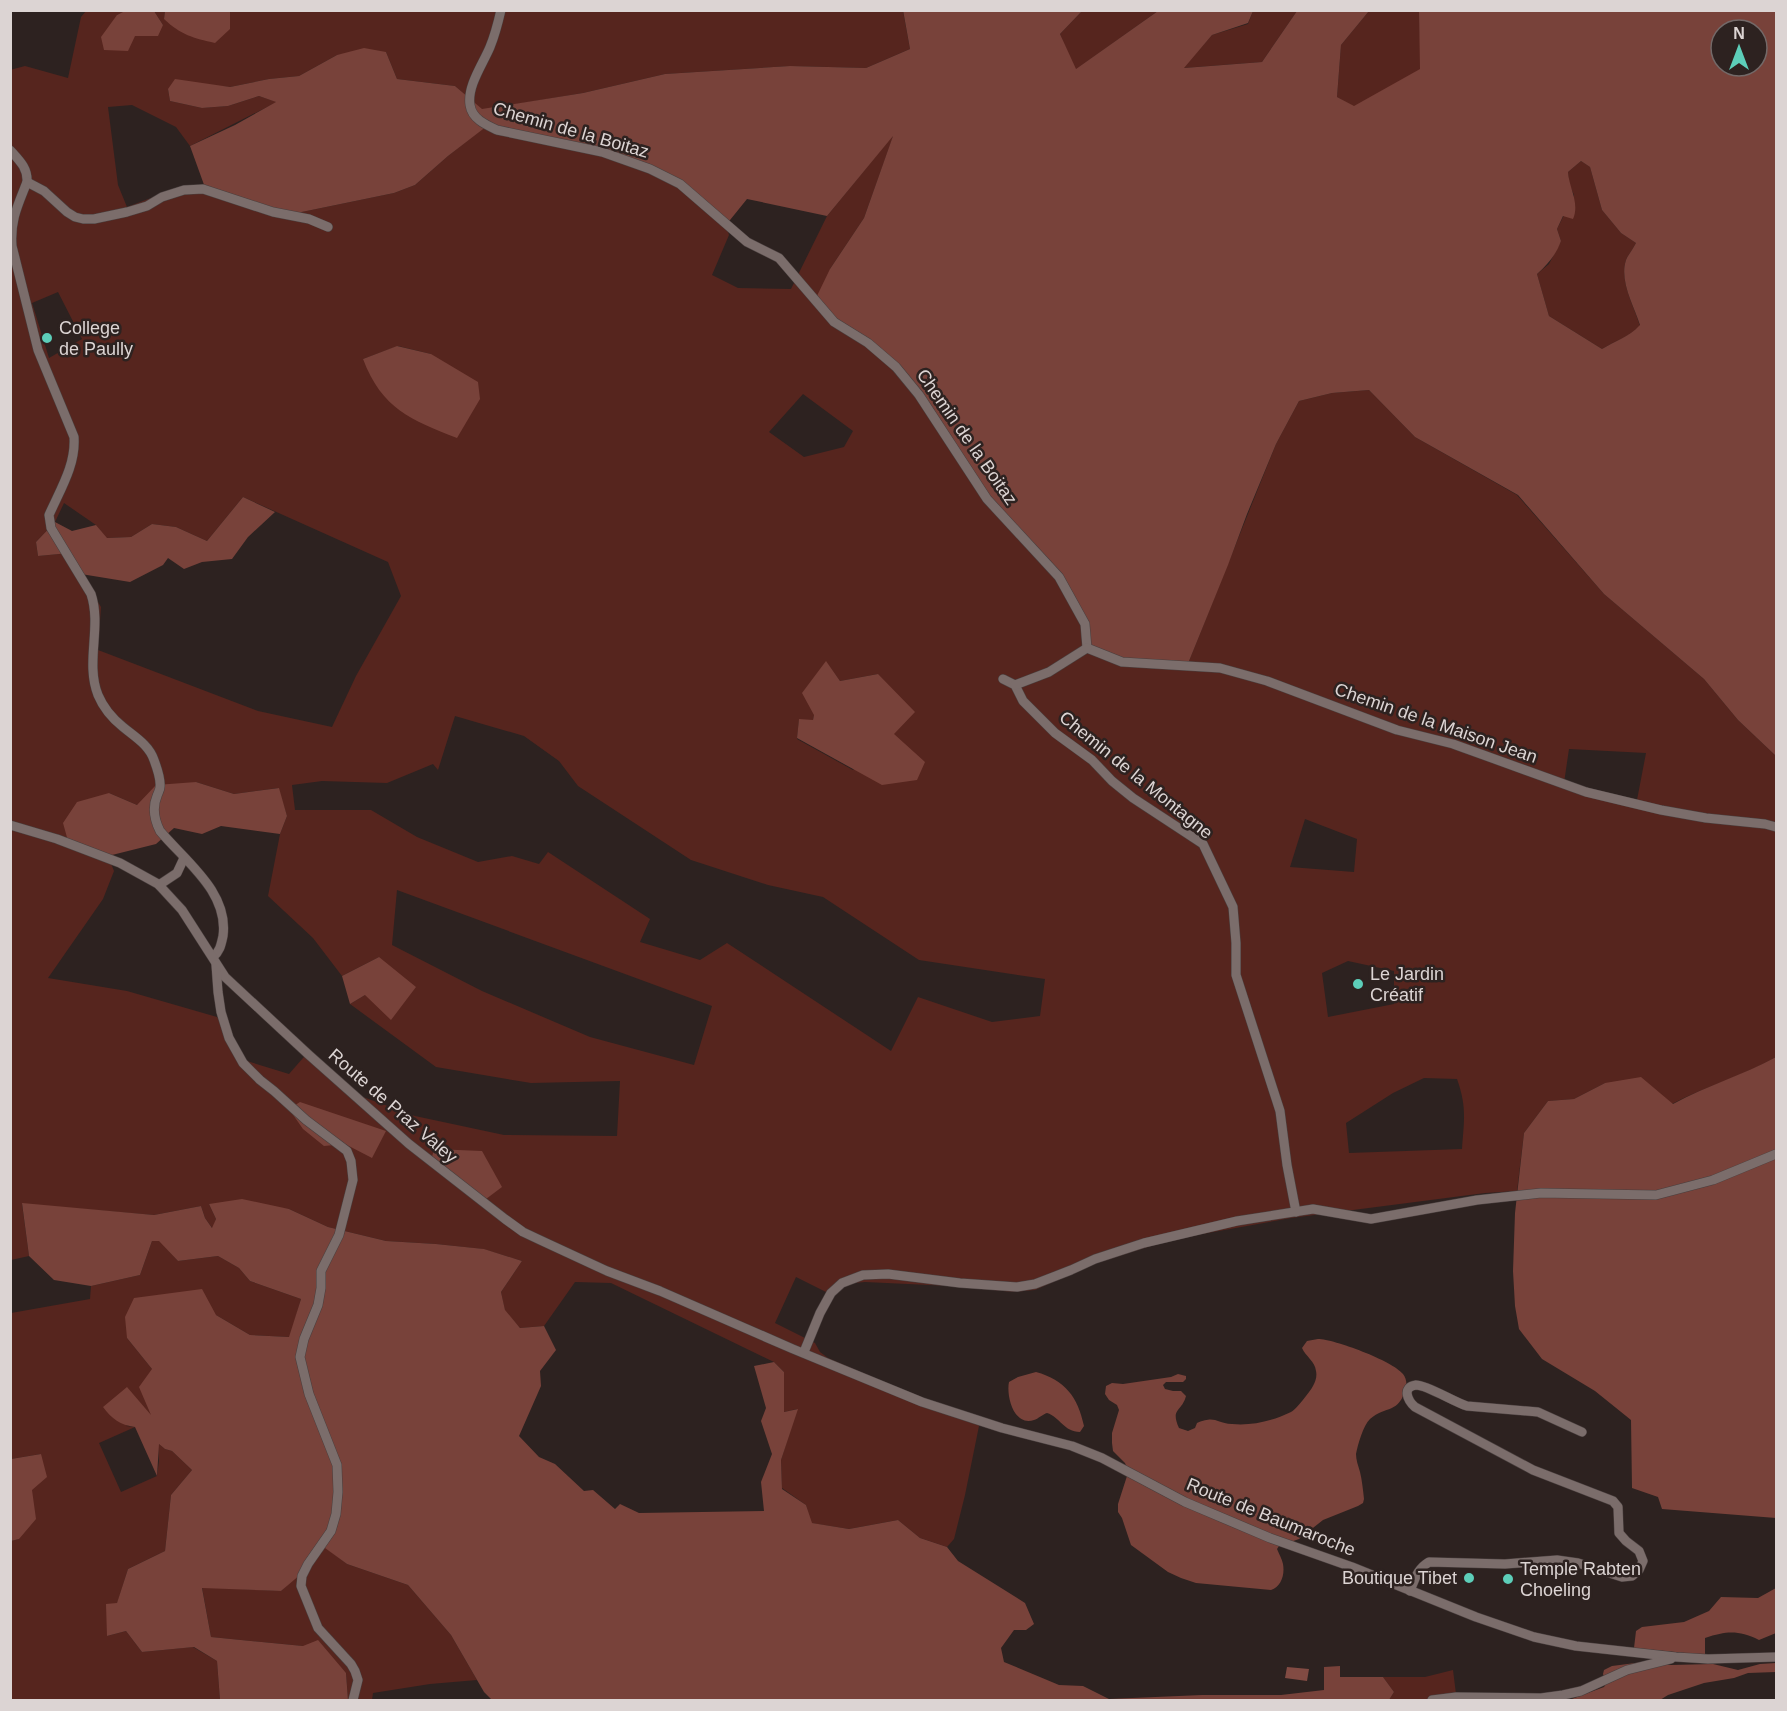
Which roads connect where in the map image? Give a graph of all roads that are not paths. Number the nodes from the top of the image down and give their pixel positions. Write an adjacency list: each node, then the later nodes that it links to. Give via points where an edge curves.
1 (501, 10): 5 (street, Chemin de la Boitaz, via 472,88 470,108 477,117 497,130 602,152 650,169 680,184 747,242 779,258 834,322 896,367 919,395 987,499 1059,577 1085,624)
2 (10, 150): 3 (street, via 25,167)
3 (27, 182): 4 (street, via 83,219 127,212 184,190 203,189); 10 (street, via 13,215 12,246 38,350 75,448 49,522 95,605 92,654 102,704 150,750 160,788 155,821)
4 (328, 227)
5 (1087, 648): 7 (street, via 1049,672); 9 (street, Chemin de la Maison Jean, via 1122,662 1220,668 1267,681 1397,730 1453,744 1586,792 1706,818)
6 (1003, 679): 7 (street, Chemin de la Montagne)
7 (1015, 685): 14 (street, Chemin de la Montagne, via 1023,701 1055,733 1133,798 1203,844 1233,907 1236,975 1280,1111)
8 (10, 825): 11 (street, Route de Praz Valey, via 120,863)
9 (1776, 826)
10 (183, 858): 11 (street, via 177,873); 12 (street, via 209,886 221,908 222,940)
11 (159, 885): 12 (street, Route de Praz Valey, via 182,910)
12 (214, 960): 15 (street, Route de Praz Valey, via 233,985 401,1137 523,1232); 20 (street, via 221,1012 243,1063 346,1151 351,1161 353,1180 339,1235 321,1271 318,1305 300,1357 309,1394 337,1466 338,1492 332,1531 308,1564 301,1586 318,1628 355,1671 358,1680)
13 (1776, 1154): 14 (street, via 1713,1180 1656,1195 1541,1193 1371,1219 1313,1209)
14 (1296, 1212): 15 (street, via 1144,1243 1035,1284 1017,1287 863,1275 842,1283 831,1293)
15 (804, 1352): 17 (street, Route de Baumaroche, via 922,1402 1072,1446 1185,1502)
16 (1582, 1432): 17 (street, via 1538,1412 1467,1406 1419,1385 1411,1387 1407,1395 1415,1407 1533,1470 1612,1501 1618,1508 1619,1533 1639,1551 1643,1561 1632,1576 1622,1577 1557,1560 1505,1564 1429,1562 1421,1567)
17 (1410, 1591): 18 (street, Route de Baumaroche, via 1555,1642)
18 (1676, 1657): 19 (street, Route de Baumaroche); 21 (street, via 1627,1670 1563,1695)
19 (1776, 1657)
20 (353, 1701)
21 (1432, 1701)

